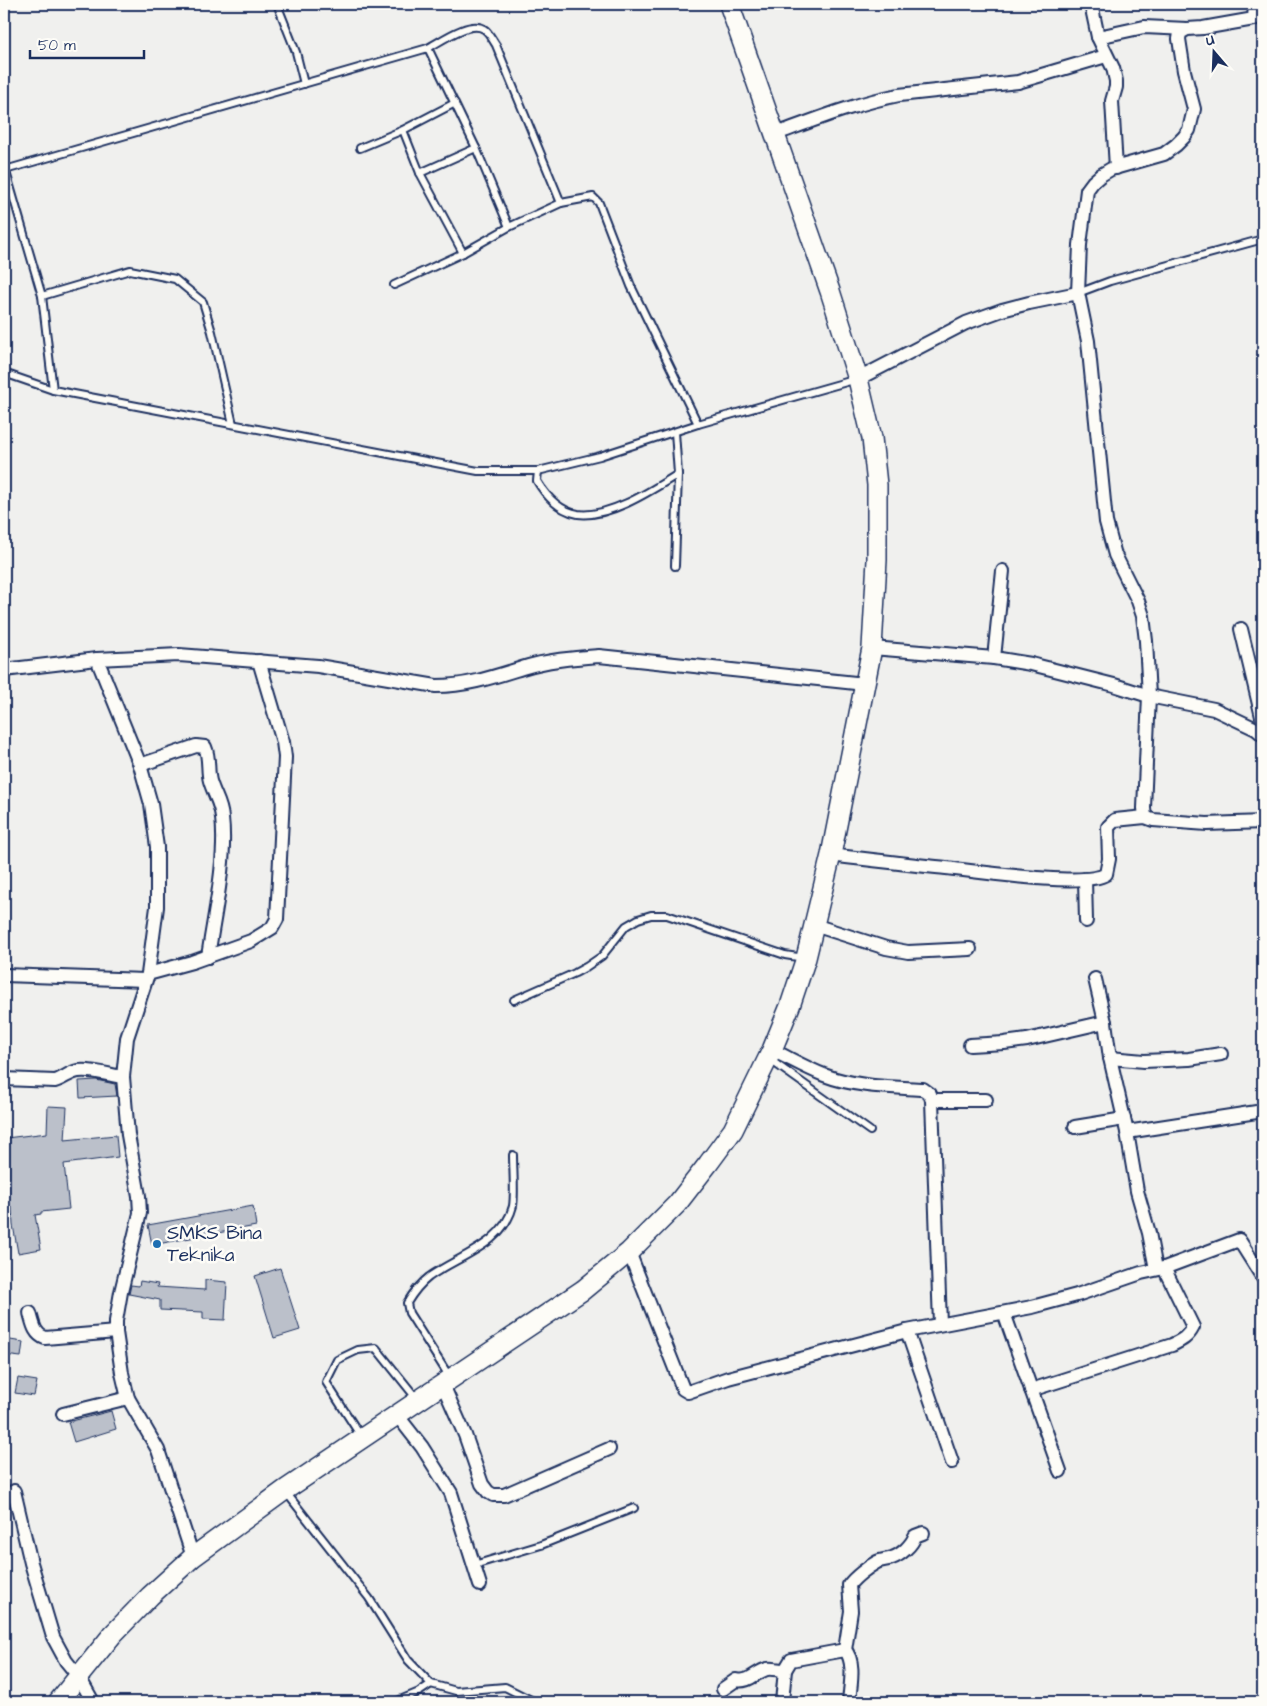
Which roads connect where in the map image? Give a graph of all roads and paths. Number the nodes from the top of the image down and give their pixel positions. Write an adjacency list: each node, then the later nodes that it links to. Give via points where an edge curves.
1 (277, 4): 10 (lane, via 296,52)
2 (729, 4): 13 (main road)
3 (1091, 4): 7 (street)
4 (1255, 4): 5 (street)
5 (1259, 18): 6 (street)
6 (1187, 29): 7 (street, via 1144,27); 17 (street, via 1180,33 1179,39 1194,110 1189,130 1164,154)
7 (1098, 37): 9 (street)
8 (428, 48): 10 (lane); 11 (lane); 19 (lane, via 468,27 484,29 496,45)
9 (1106, 56): 13 (street, via 1018,82 881,98); 17 (street, via 1116,81 1112,100)
10 (304, 84): 16 (lane)
11 (456, 103): 12 (lane); 15 (lane)
12 (403, 130): 14 (lane); 18 (lane)
13 (776, 134): 27 (main road)
14 (360, 148)
15 (476, 148): 18 (lane); 20 (lane)
16 (5, 168): 25 (lane)
17 (1116, 168): 24 (street, via 1101,175 1087,190)
18 (420, 174): 22 (lane)
19 (561, 203): 20 (lane); 30 (lane, via 593,197 599,203 631,286)
20 (509, 227): 22 (lane)
21 (1263, 239): 24 (lane, via 1110,281)
22 (463, 253): 23 (lane)
23 (394, 286)
24 (1078, 293): 27 (street, via 1022,305 966,323); 43 (street, via 1088,341 1106,522 1115,555 1143,616)
25 (42, 296): 28 (lane); 29 (lane, via 130,270 175,280 203,302)
26 (4, 373): 28 (lane)
27 (858, 379): 30 (lane); 37 (main road, via 876,470 877,560)
28 (53, 390): 29 (lane)
29 (232, 424): 32 (lane, via 478,471)
30 (698, 424): 31 (lane)
31 (675, 432): 32 (lane, via 600,456); 33 (lane)
32 (538, 471): 33 (lane, via 537,481 549,498 578,514 597,514 638,499)
33 (678, 474): 34 (lane)
34 (675, 566)
35 (1003, 572): 38 (street)
36 (1241, 629): 44 (street)
37 (872, 648): 38 (street); 42 (main road)
38 (994, 658): 43 (street)
39 (98, 659): 40 (street, via 179,655); 41 (street); 46 (street)
40 (258, 661): 42 (street, via 318,666 436,686 491,678 554,660 598,656); 54 (street, via 285,757 276,919 272,928 252,941)
41 (4, 670)
42 (865, 684): 49 (main road)
43 (1149, 696): 45 (street, via 1214,709); 47 (street)
44 (1263, 721)
45 (1263, 735)
46 (140, 765): 54 (street, via 196,746 205,747 208,753 210,781 220,802 223,828); 57 (street, via 152,804 158,847 157,907)
47 (1146, 817): 48 (street, via 1207,824); 50 (street, via 1112,822 1108,827 1107,871 1100,877)
48 (1263, 822)
49 (831, 855): 50 (street, via 1025,877); 52 (main road)
50 (1085, 878): 51 (street)
51 (1086, 921)
52 (814, 925): 53 (street, via 908,952); 55 (main road)
53 (970, 949)
54 (208, 956): 57 (street)
55 (806, 958): 59 (lane, via 785,955 674,917 651,915 626,926 602,956 586,967); 62 (main road)
56 (4, 975): 57 (street)
57 (146, 977): 65 (street, via 127,1038)
58 (1095, 979): 60 (street)
59 (514, 1000)
60 (1105, 1022): 61 (street, via 1027,1040); 64 (street)
61 (970, 1045)
62 (770, 1054): 67 (street, via 824,1075 866,1085 924,1089); 72 (lane); 75 (main road, via 732,1130 708,1164 677,1204)
63 (1221, 1054): 64 (street, via 1144,1061)
64 (1110, 1058): 70 (street)
65 (123, 1077): 66 (street, via 76,1071 55,1081); 82 (street, via 140,1214 121,1292)
66 (4, 1079)
67 (932, 1100): 68 (street); 80 (street)
68 (986, 1100)
69 (1263, 1111): 73 (street)
70 (1124, 1119): 71 (street); 73 (street)
71 (1075, 1127)
72 (870, 1131)
73 (1127, 1132): 76 (street, via 1137,1191)
74 (513, 1155): 83 (lane, via 513,1205 503,1226 489,1241 428,1277 407,1303 409,1313)
75 (629, 1252): 81 (street, via 683,1389 688,1392 728,1378); 83 (main road, via 583,1290)
76 (1160, 1268): 77 (street, via 1239,1240); 79 (street, via 1077,1295); 84 (street, via 1193,1327 1190,1334 1156,1350)
77 (1263, 1278)
78 (30, 1313): 82 (street, via 38,1336 45,1338)
79 (1004, 1313): 80 (street); 84 (street)
80 (940, 1324): 81 (street)
81 (907, 1331): 91 (street)
82 (116, 1332): 85 (street)
83 (447, 1382): 86 (main road); 90 (street, via 482,1484 493,1496 504,1495)
84 (1031, 1390): 92 (street)
85 (128, 1398): 87 (street); 97 (street, via 158,1450)
86 (418, 1400): 88 (main road); 89 (lane, via 376,1348 358,1350 338,1360 326,1382)
87 (63, 1414)
88 (397, 1415): 89 (main road); 98 (street, via 451,1493)
89 (362, 1438): 93 (main road)
90 (609, 1449)
91 (952, 1462)
92 (1060, 1471)
93 (285, 1490): 97 (main road); 103 (lane, via 369,1598 408,1660)
94 (14, 1491): 102 (street, via 50,1629 66,1661)
95 (634, 1508): 98 (lane, via 541,1546)
96 (923, 1533): 100 (street, via 915,1536 901,1554 877,1562 849,1586 851,1611)
97 (193, 1557): 102 (main road, via 150,1596)
98 (474, 1565): 99 (street)
99 (480, 1586)
100 (845, 1650): 101 (street, via 791,1660); 110 (street, via 850,1655)
101 (784, 1670): 104 (street, via 769,1668 748,1680 736,1680); 109 (street)
102 (79, 1677): 105 (main road); 106 (street)
103 (432, 1684): 107 (lane); 108 (lane, via 456,1691 505,1687)
104 (722, 1689)
105 (58, 1702)
106 (93, 1702)
107 (395, 1702)
108 (535, 1702)
109 (782, 1702)
110 (850, 1702)

